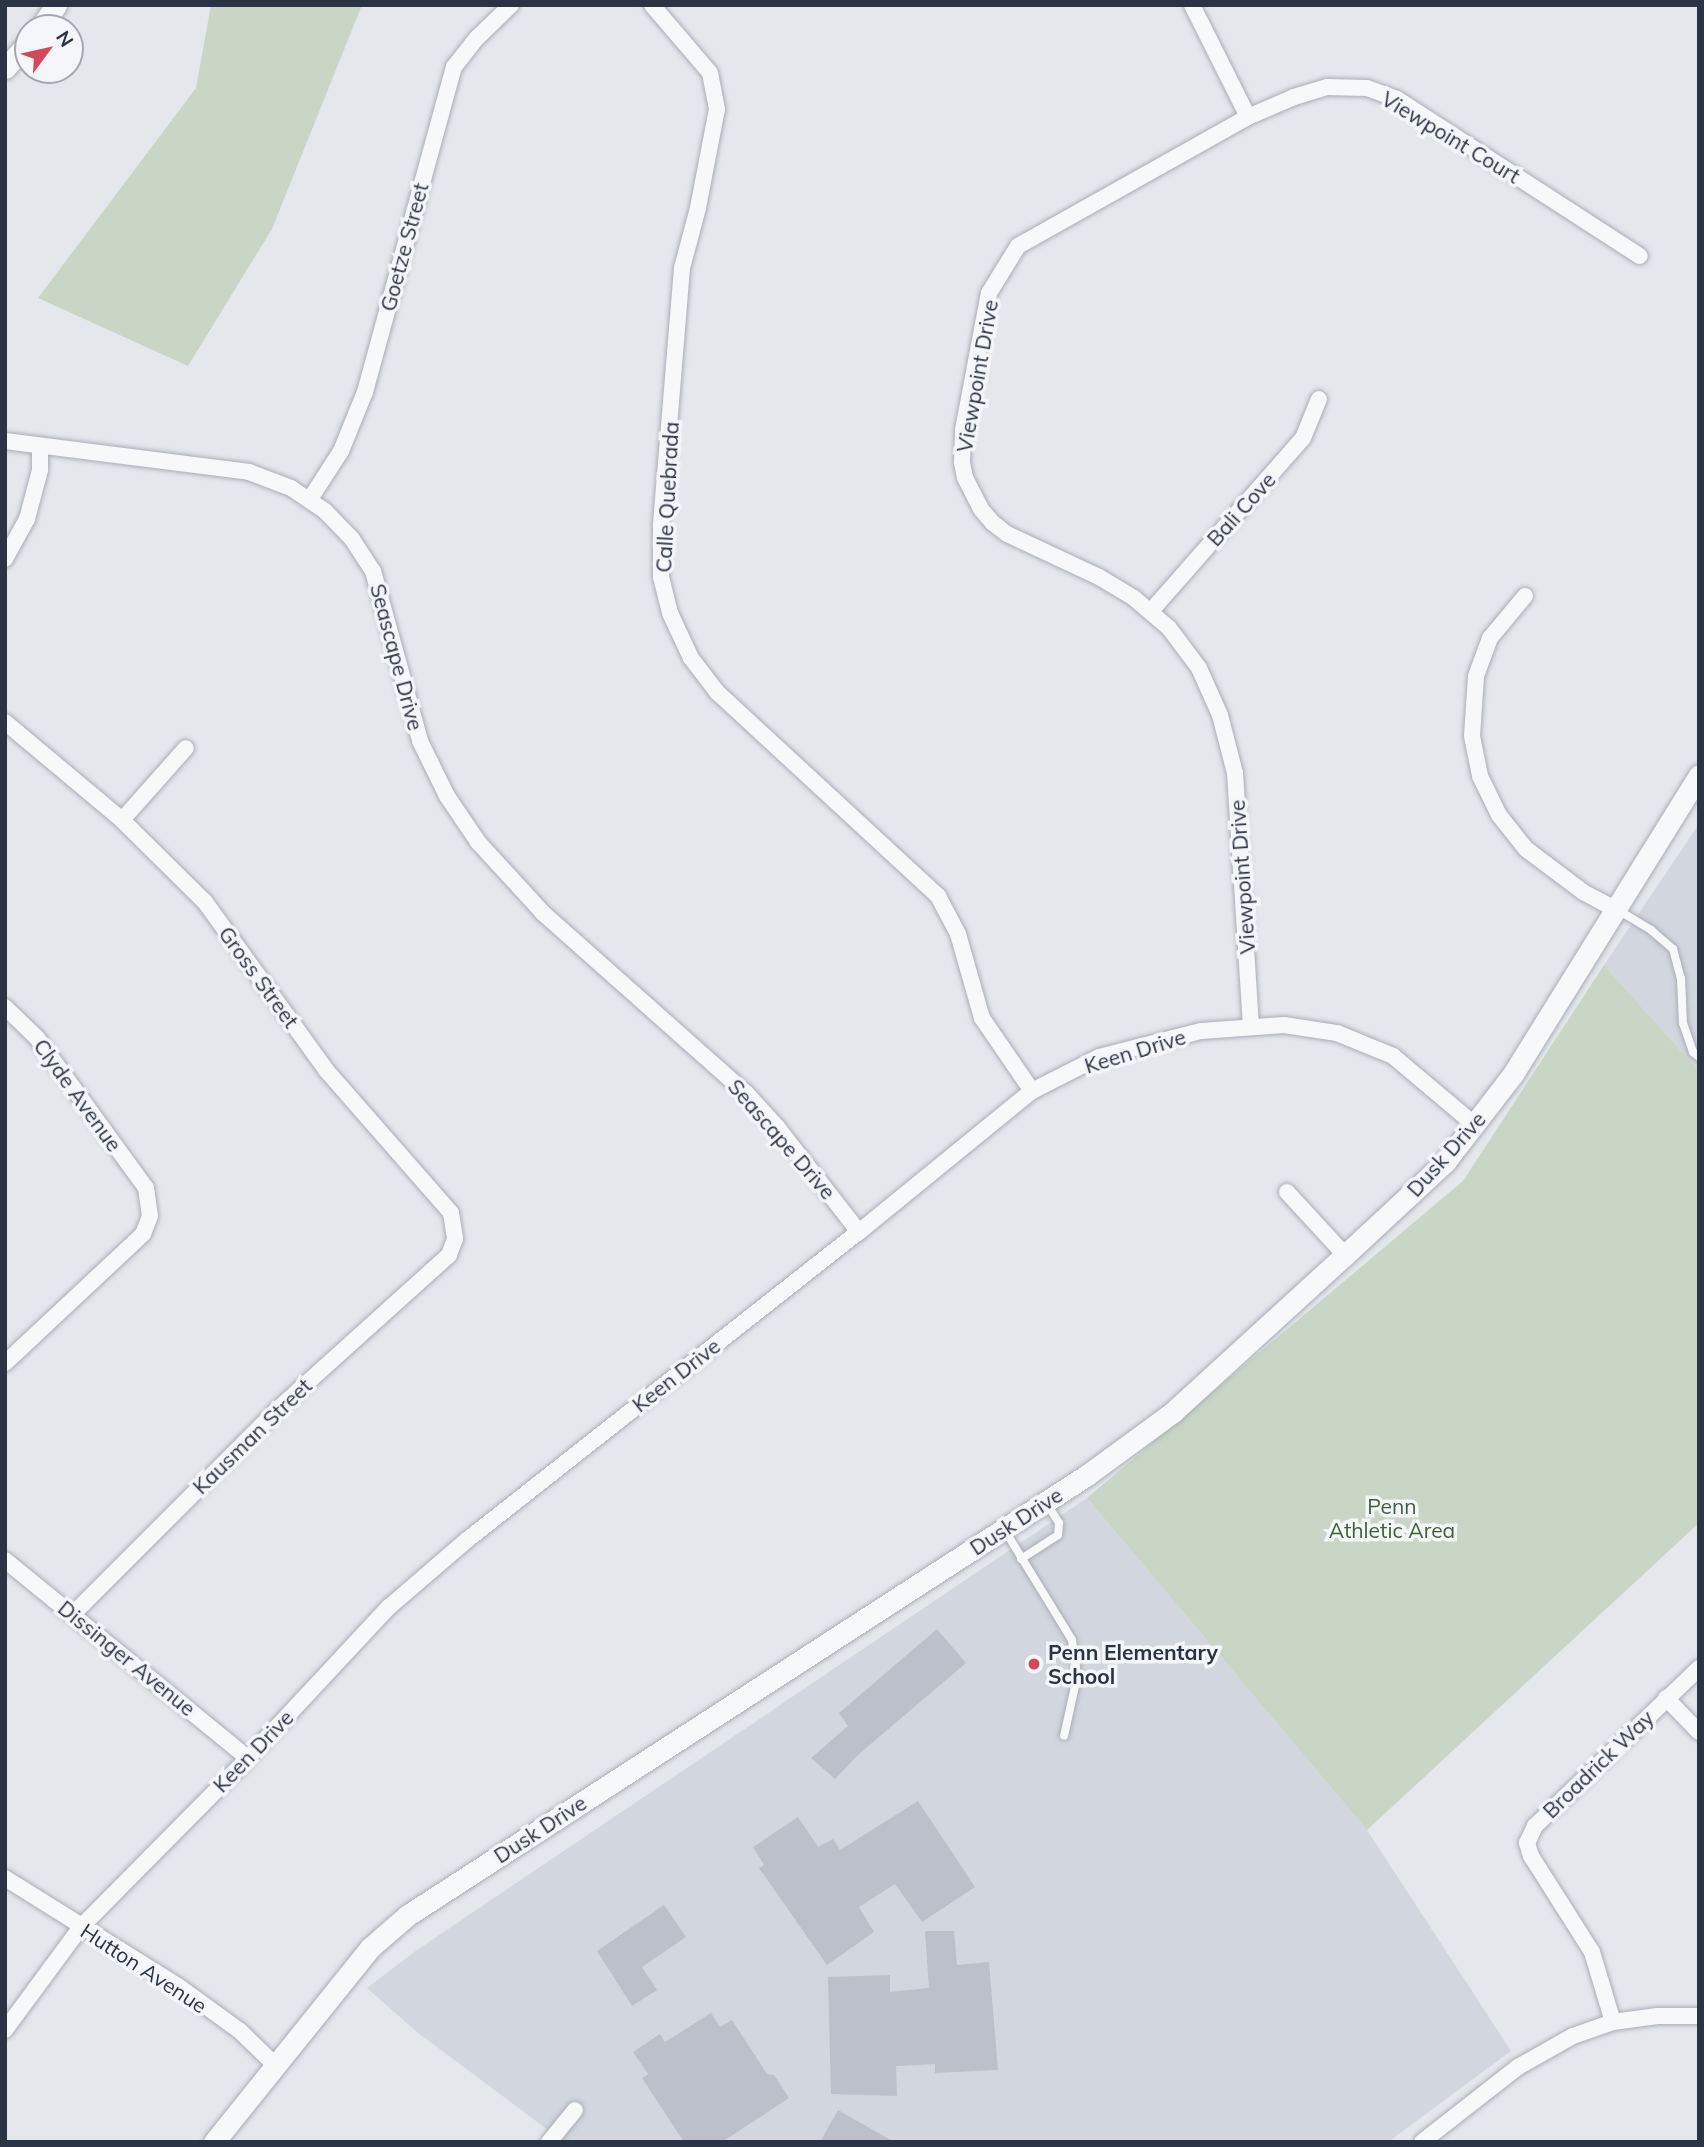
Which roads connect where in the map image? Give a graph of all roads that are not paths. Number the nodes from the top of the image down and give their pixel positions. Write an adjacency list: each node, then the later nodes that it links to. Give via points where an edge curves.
1 (511, 5): 9 (street, Goetze Street, via 454,67 365,393 341,451)
2 (652, 5): 21 (street, Calle Quebrada, via 710,73 717,108 682,275 661,526 661,577 670,613 685,648 717,692 938,896 958,934 982,1018)
3 (1192, 5): 4 (street)
4 (1248, 117): 5 (street, Viewpoint Court, via 1327,88 1367,88 1397,99); 12 (street, Viewpoint Drive, via 1018,246 989,293 961,446 971,494 1007,534 1099,577)
5 (1640, 256)
6 (1319, 399): 12 (street, Bali Cove, via 1303,438)
7 (5, 441): 8 (street, Seascape Drive)
8 (40, 446): 9 (street, Seascape Drive, via 249,472); 10 (street, via 40,470 27,519)
9 (310, 499): 24 (street, Seascape Drive, via 340,524 373,571 420,741 447,796 478,842 543,913 746,1093)
10 (5, 559)
11 (1525, 596): 17 (street, via 1490,638 1476,676 1472,736 1480,776 1499,815 1526,849 1583,892)
12 (1151, 611): 19 (street, Viewpoint Drive, via 1185,647 1211,691 1235,773)
13 (5, 722): 16 (street, Gross Street)
14 (186, 748): 16 (street)
15 (1699, 775): 17 (street, Dusk Drive)
16 (122, 820): 26 (street, Gross Street, via 205,902 326,1070 451,1213 455,1239 449,1255)
17 (1615, 909): 20 (lane, via 1673,949 1681,978 1683,1023); 22 (street, Dusk Drive, via 1513,1074)
18 (5, 1007): 27 (street, Clyde Avenue, via 37,1038 146,1188 150,1216 143,1234)
19 (1251, 1027): 21 (street, Keen Drive, via 1201,1031 1099,1057); 22 (street, Keen Drive, via 1284,1025 1337,1033 1394,1056)
20 (1699, 1057)
21 (1032, 1091): 24 (street, Keen Drive)
22 (1475, 1125): 25 (street, Dusk Drive, via 1445,1162)
23 (1287, 1192): 25 (street)
24 (859, 1232): 37 (street, Keen Drive, via 447,1557 389,1607)
25 (1345, 1255): 28 (street, Dusk Drive, via 1173,1412)
26 (438, 1264): 32 (street, Kausman Street, via 278,1409)
27 (5, 1363)
28 (1046, 1502): 29 (street, Dusk Drive); 30 (lane, via 1059,1523 1058,1535)
29 (1003, 1530): 30 (lane); 43 (street, Dusk Drive, via 408,1915 371,1947)
30 (1021, 1559): 36 (lane, via 1072,1640 1077,1677)
31 (5, 1560): 32 (street, Dissinger Avenue)
32 (73, 1614): 37 (street, Dissinger Avenue)
33 (1699, 1668): 34 (street, Broadrick Way)
34 (1666, 1698): 35 (street); 41 (street, Broadrick Way, via 1535,1826 1527,1843 1592,1952)
35 (1699, 1732)
36 (1064, 1736)
37 (248, 1758): 39 (street, Keen Drive)
38 (5, 1878): 39 (street, Hutton Avenue)
39 (81, 1927): 42 (street, Keen Drive); 43 (street, Hutton Avenue, via 178,1986 240,2031)
40 (1699, 2016): 41 (street)
41 (1613, 2022): 47 (street, via 1573,2036 1518,2067)
42 (5, 2030)
43 (277, 2067): 45 (street, Dusk Drive)
44 (575, 2110): 46 (street)
45 (214, 2142)
46 (549, 2142)
47 (1422, 2142)

